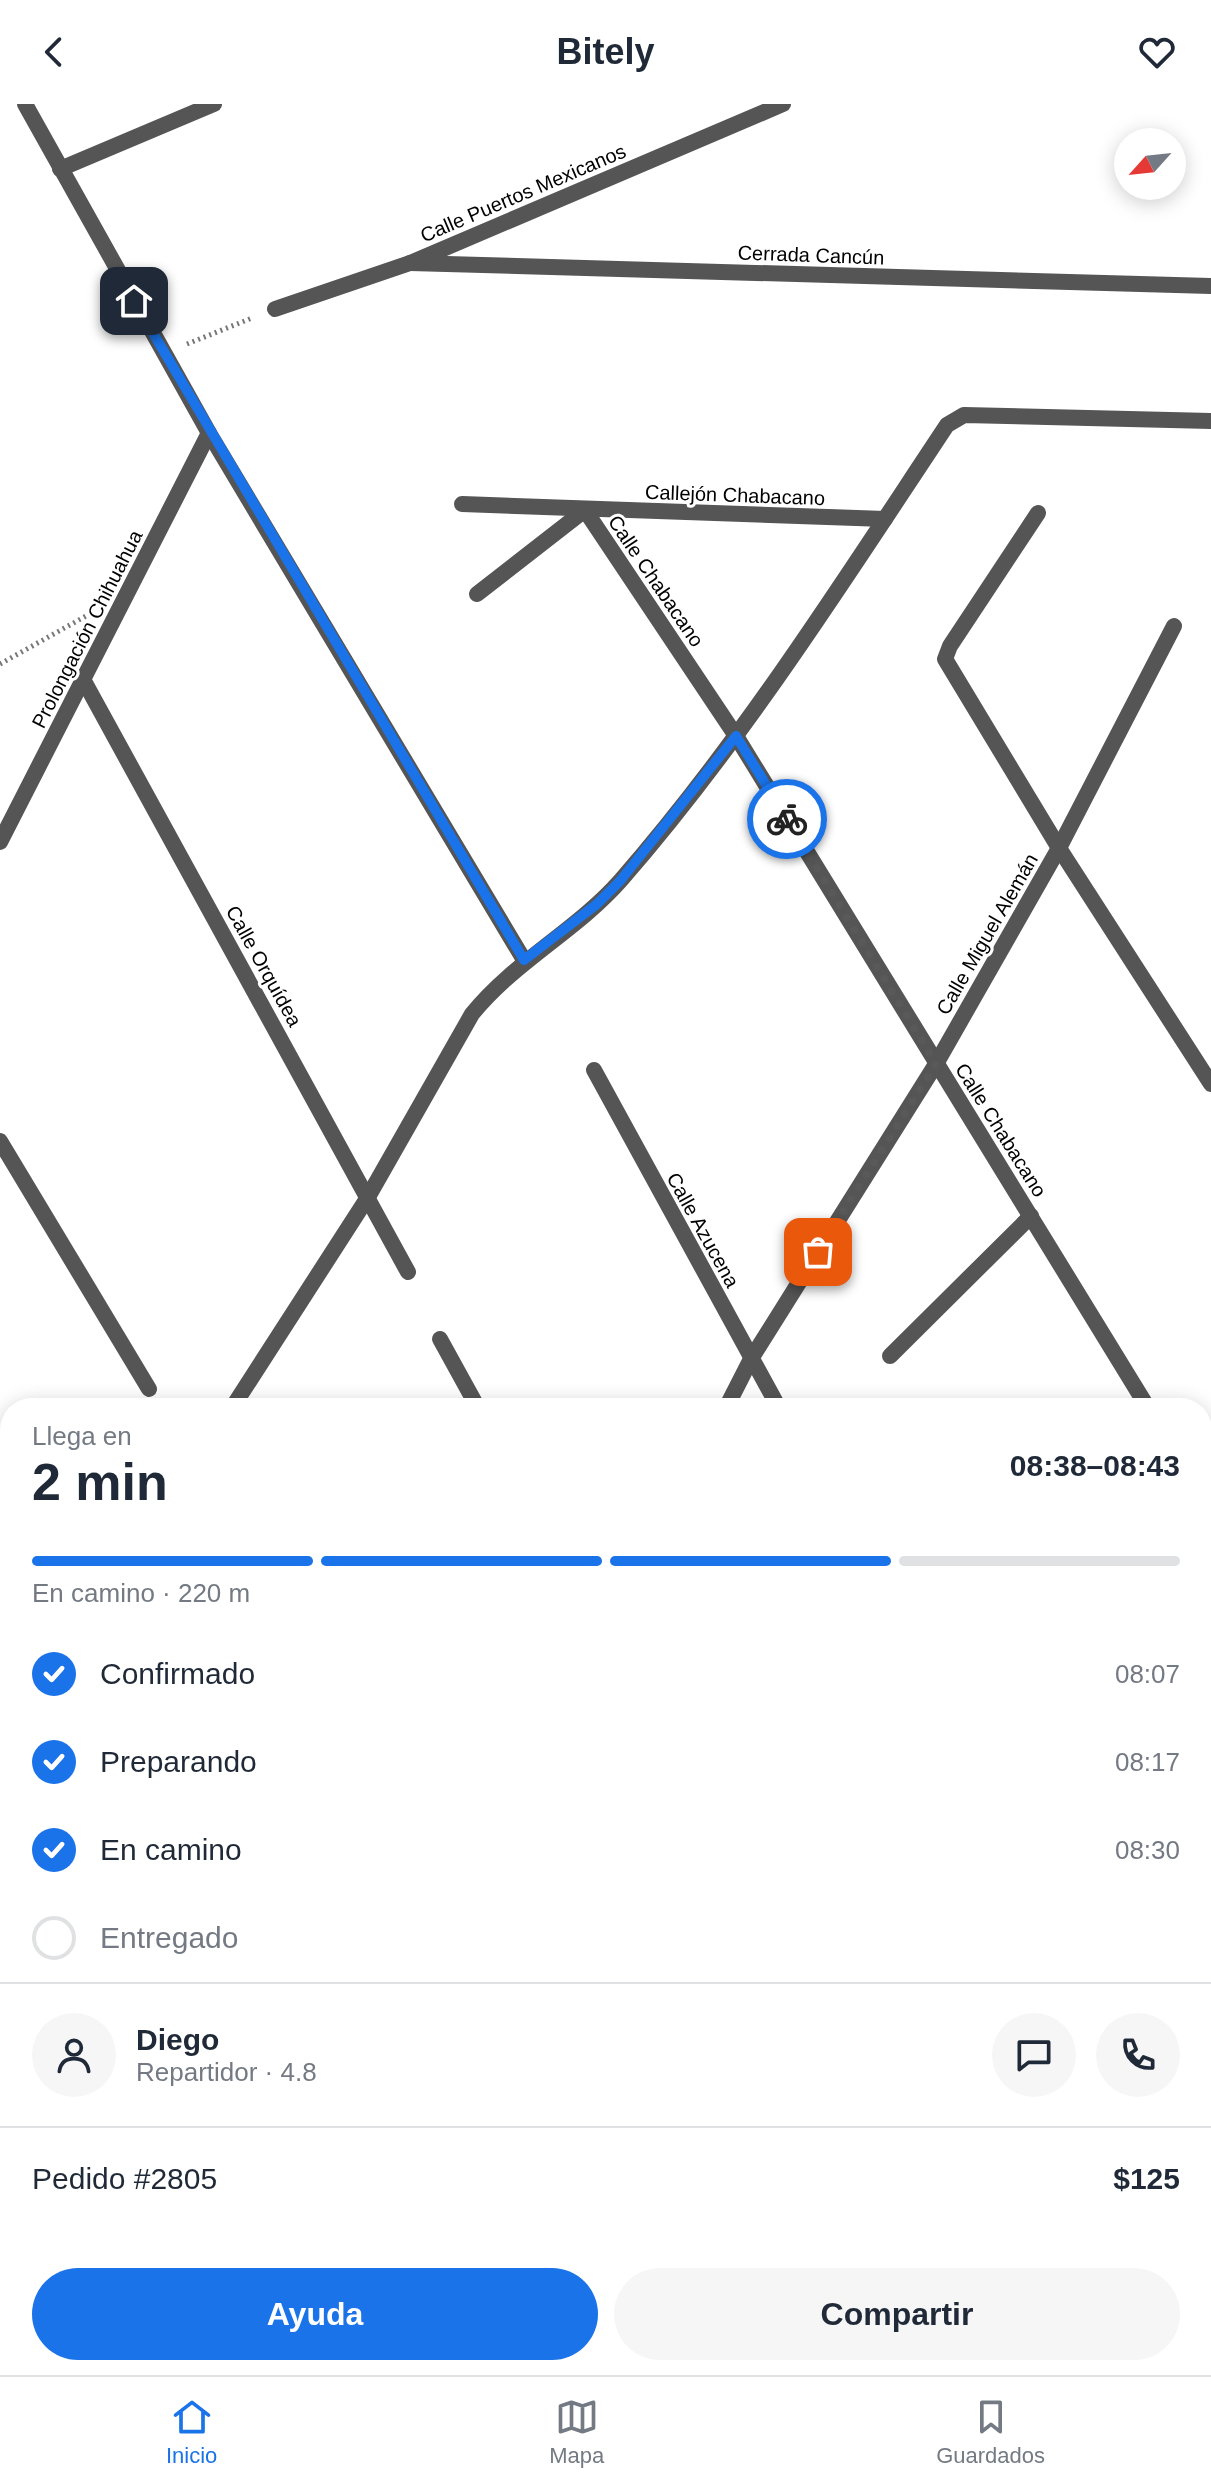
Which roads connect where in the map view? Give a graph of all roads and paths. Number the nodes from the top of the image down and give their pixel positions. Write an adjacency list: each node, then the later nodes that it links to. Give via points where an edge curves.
1 (25, 104): 4 (street)
2 (214, 104): 4 (street)
3 (783, 104): 5 (street, Calle Puertos Mexicanos)
4 (60, 169): 8 (street)
5 (410, 263): 6 (street, Cerrada Cancún); 7 (street, Calle Puertos Mexicanos)
6 (1211, 286)
7 (275, 309): 8 (path)
8 (164, 353): 10 (street)
9 (1211, 421): 14 (street, via 964,415 954,419)
10 (209, 433): 15 (street, Prolongación Chihuahua); 23 (street)
11 (462, 504): 12 (street, Callejón Chabacano)
12 (585, 510): 14 (street, Callejón Chabacano); 16 (street); 20 (street, Calle Chabacano)
13 (1038, 513): 22 (street, via 945,659)
14 (885, 519): 20 (street)
15 (127, 594): 18 (path); 19 (street, Prolongación Chihuahua)
16 (477, 594)
17 (1174, 626): 22 (street, Calle Miguel Alemán)
18 (0, 664)
19 (84, 681): 21 (street, Prolongación Chihuahua); 28 (street, Calle Orquídea)
20 (736, 736): 23 (street, via 620,881); 24 (street, Calle Chabacano)
21 (0, 842)
22 (1059, 848): 24 (street, Calle Miguel Alemán); 26 (street)
23 (524, 960): 28 (street, via 472,1014)
24 (936, 1064): 29 (street, Calle Chabacano); 33 (street, Calle Miguel Alemán)
25 (594, 1070): 33 (street, Calle Azucena)
26 (1211, 1084)
27 (0, 1141): 34 (street)
28 (368, 1197): 30 (street, Calle Orquídea); 35 (street)
29 (1031, 1216): 32 (street); 39 (street, Calle Chabacano)
30 (408, 1272)
31 (440, 1339): 36 (street)
32 (890, 1356)
33 (751, 1359): 37 (street, Calle Miguel Alemán); 38 (street, Calle Azucena)
34 (149, 1389)
35 (238, 1398)
36 (472, 1398)
37 (731, 1398)
38 (773, 1398)
39 (1142, 1398)

